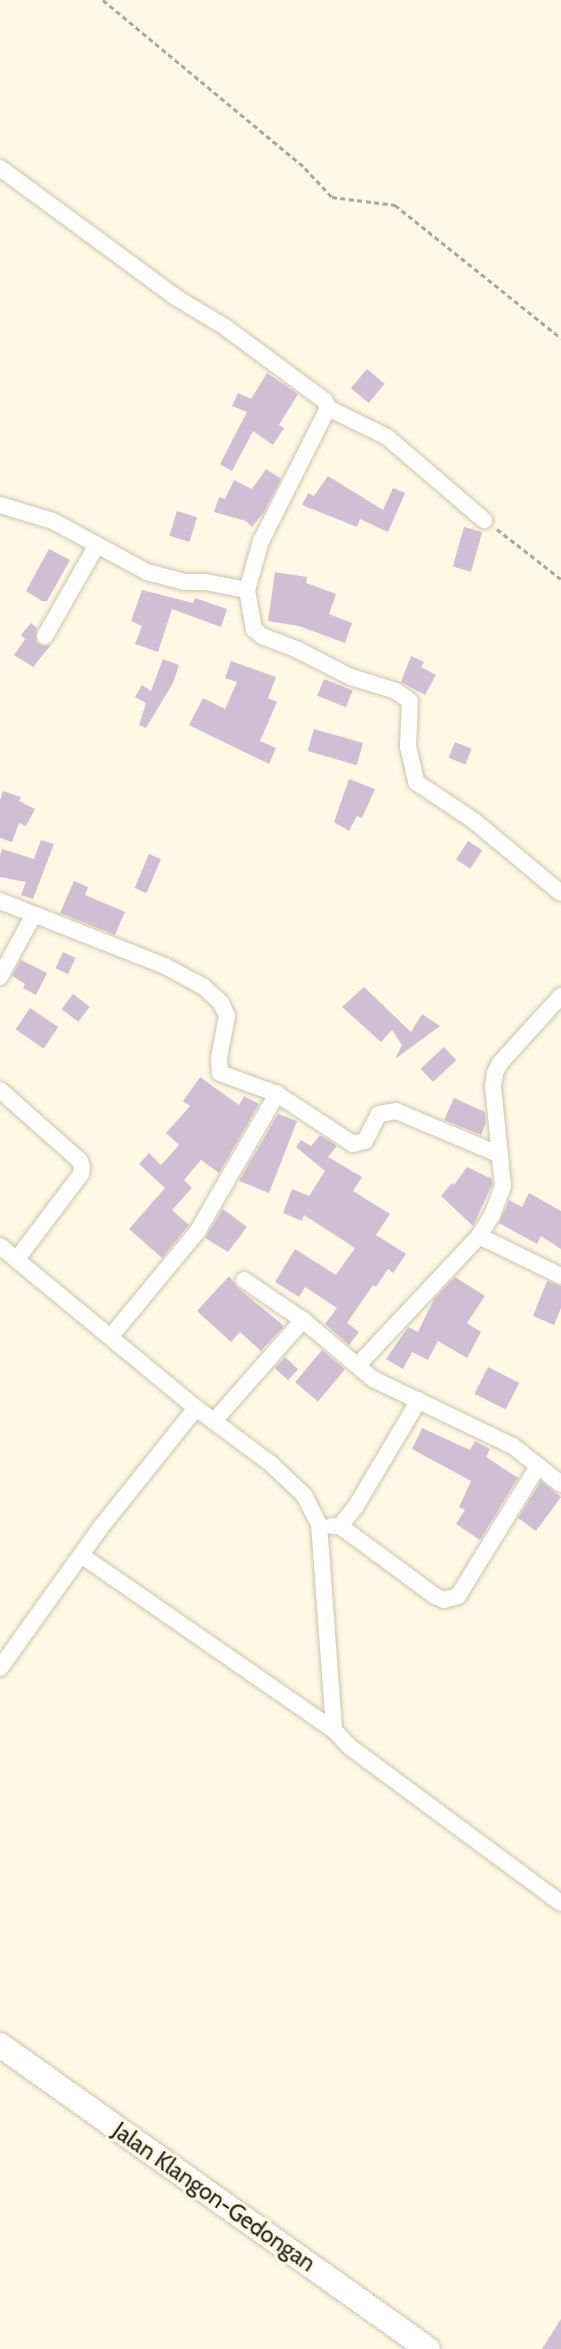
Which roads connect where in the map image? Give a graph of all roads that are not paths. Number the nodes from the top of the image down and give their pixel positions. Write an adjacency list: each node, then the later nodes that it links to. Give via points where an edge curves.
1 (0, 168): 2 (street, via 177,299 225,327 317,394)
2 (328, 408): 4 (street, via 387,437); 6 (street, via 261,541)
3 (0, 505): 5 (street, via 52,521)
4 (484, 520)
5 (97, 545): 6 (street, via 147,572); 7 (street)
6 (247, 590): 8 (street, via 251,621 262,636 351,677 396,691 410,701 408,746 416,782 473,820)
7 (45, 636)
8 (561, 893)
9 (0, 901): 10 (street)
10 (33, 916): 11 (street); 14 (street, via 165,966 204,987 222,1003 227,1016 220,1073)
11 (0, 977)
12 (561, 996): 15 (street, via 495,1073)
13 (0, 1090): 18 (street, via 82,1167)
14 (276, 1094): 15 (street, via 353,1144 365,1141 379,1114 396,1111); 22 (street, via 197,1232)
15 (500, 1155): 16 (street, via 503,1186)
16 (479, 1236): 19 (street); 23 (street)
17 (0, 1246): 18 (street)
18 (17, 1259): 22 (street)
19 (561, 1276)
20 (244, 1280): 21 (street)
21 (303, 1320): 23 (street); 26 (street)
22 (111, 1336): 25 (street)
23 (358, 1365): 24 (street, via 373,1379)
24 (419, 1400): 27 (street, via 513,1446); 30 (street)
25 (196, 1408): 26 (street); 31 (street)
26 (214, 1421): 29 (street, via 304,1495)
27 (538, 1466): 28 (street); 30 (street, via 458,1596 435,1597)
28 (561, 1483)
29 (319, 1524): 30 (street); 33 (street)
30 (340, 1526)
31 (81, 1555): 32 (street); 33 (street)
32 (0, 1668)
33 (334, 1730): 34 (street, via 350,1747)
34 (561, 1903)
35 (0, 2045): 36 (main road, Jalan Klangon-Gedongan)
36 (428, 2349)

